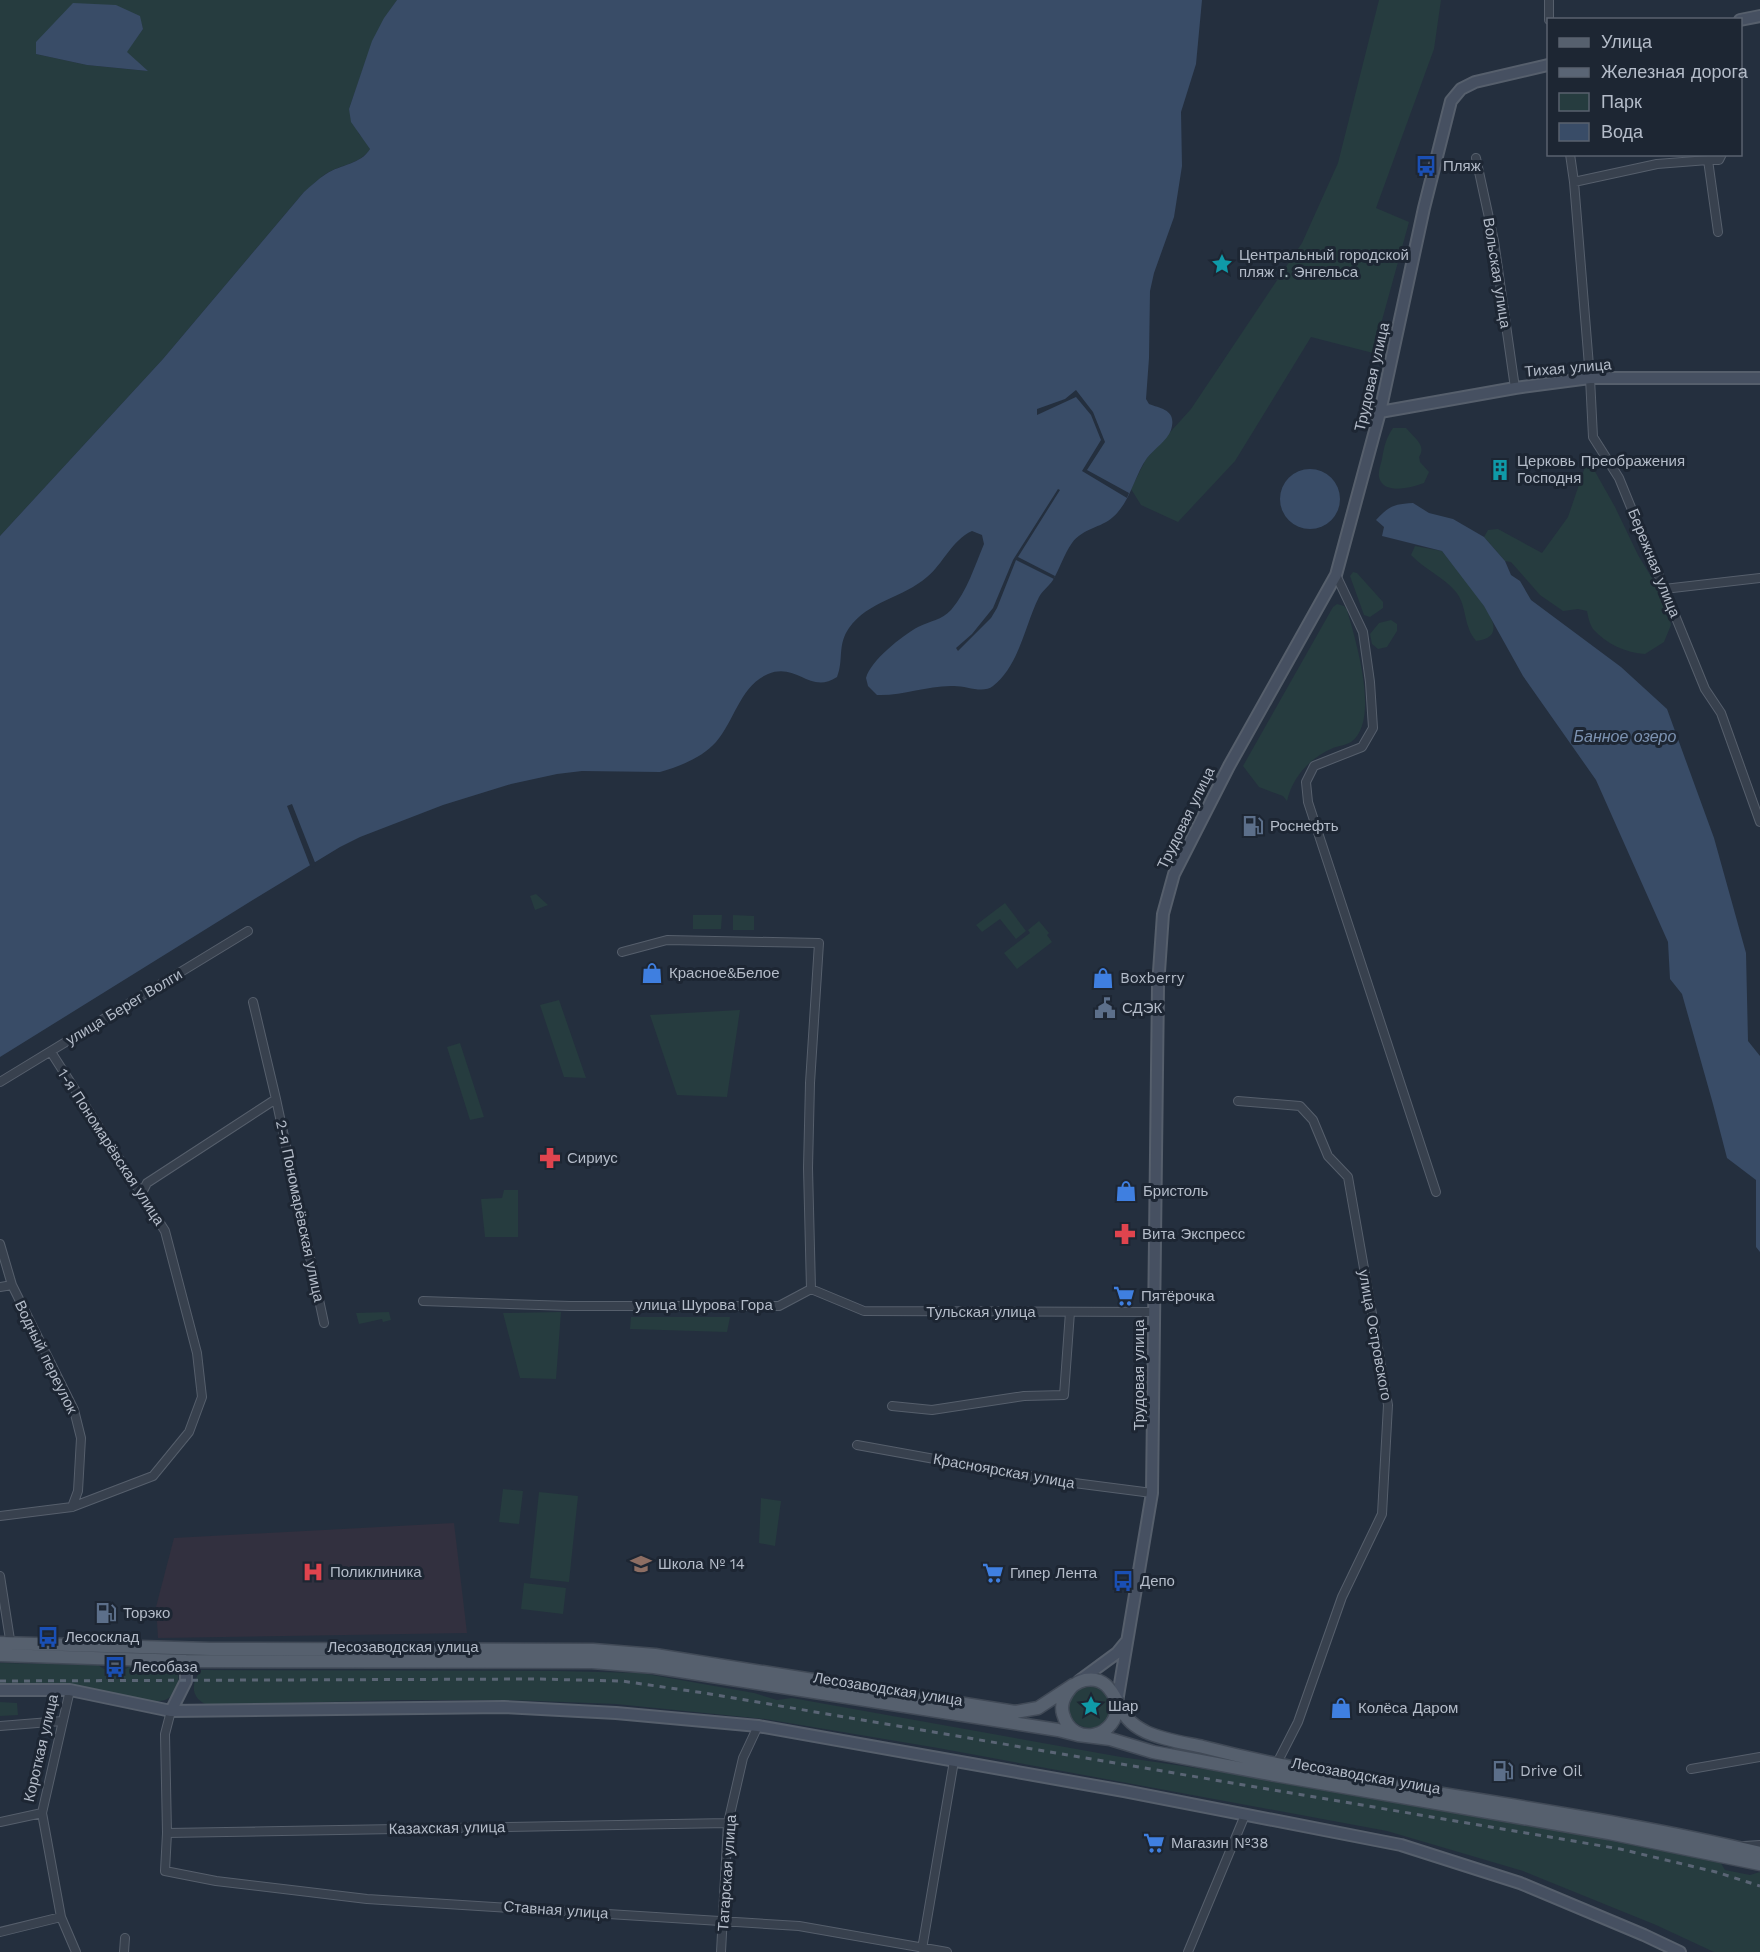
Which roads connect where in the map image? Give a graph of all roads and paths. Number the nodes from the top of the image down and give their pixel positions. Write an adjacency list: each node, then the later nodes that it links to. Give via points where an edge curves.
1 (1549, 0): 3 (street)
2 (1760, 16): 4 (main road)
3 (1549, 18)
4 (1742, 20)
5 (1547, 65): 15 (main road, Трудовая улица, via 1475,82 1461,89 1451,101)
6 (1570, 156): 10 (street, Бережная улица)
7 (1721, 156): 9 (street, via 1719,160)
8 (1476, 158): 14 (street, Вольская улица, via 1494,241)
9 (1708, 160): 10 (street, via 1657,164); 11 (street)
10 (1574, 182): 12 (street, Бережная улица)
11 (1718, 232)
12 (1590, 378): 13 (main road, Тихая улица); 14 (main road, Тихая улица); 18 (street, Бережная улица, via 1593,437 1619,478)
13 (1760, 378)
14 (1515, 388): 15 (main road, Тихая улица)
15 (1380, 412): 16 (main road, Трудовая улица)
16 (1336, 575): 27 (street, via 1363,632 1373,728 1362,747 1314,766 1306,782 1308,802); 35 (main road, Трудовая улица, via 1201,819 1174,874 1162,914)
17 (1760, 578): 18 (street)
18 (1664, 589): 19 (street, Бережная улица, via 1705,689 1721,713)
19 (1760, 822)
20 (248, 931): 23 (street, улица Берег Волги)
21 (622, 952): 32 (street, via 667,940 819,943 808,1168)
22 (253, 1002): 25 (street, 2-я Пономарёвская улица)
23 (51, 1052): 24 (street, улица Берег Волги); 28 (street, 1-я Пономарёвская улица)
24 (0, 1082)
25 (276, 1099): 28 (street, 2-я Пономарёвская улица, via 147,1183); 36 (street, 2-я Пономарёвская улица)
26 (1238, 1101): 57 (street, улица Островского, via 1300,1106 1313,1120 1328,1156 1348,1177 1388,1405 1382,1514 1342,1597 1298,1722)
27 (1436, 1192)
28 (142, 1193): 40 (street, 1-я Пономарёвская улица, via 165,1231 197,1353 202,1397 189,1432 153,1476)
29 (0, 1244): 30 (street, Водный переулок)
30 (12, 1285): 31 (street); 40 (street, Водный переулок, via 74,1410 81,1438 78,1491)
31 (0, 1287)
32 (811, 1289): 33 (street, улица Шурова Гора, via 780,1306); 34 (street, Тульская улица, via 864,1311)
33 (423, 1301)
34 (1070, 1312): 35 (street, Тульская улица); 37 (street, via 1064,1395 1024,1395 932,1410)
35 (1155, 1312): 39 (main road, Трудовая улица)
36 (324, 1323)
37 (892, 1406)
38 (857, 1445): 39 (street, Красноярская улица, via 1052,1480)
39 (1152, 1493): 43 (main road, Трудовая улица)
40 (72, 1507): 41 (street)
41 (0, 1516)
42 (0, 1576): 44 (street)
43 (1128, 1639): 46 (main road, via 1117,1653); 49 (main road, Трудовая улица)
44 (5, 1649): 45 (main road, Лесозаводская улица); 46 (main road, Лесозаводская улица, via 593,1650 655,1655 1015,1712 1038,1708)
45 (186, 1661): 50 (main road, via 186,1681); 54 (main road, Лесозаводская улица, via 592,1662 654,1667)
46 (1073, 1685): 49 (main road, via 1084,1680 1100,1682 1113,1692); 54 (main road, via 1063,1700 1062,1712 1071,1728)
47 (0, 1690): 48 (main road)
48 (70, 1690): 50 (main road); 51 (street, Короткая улица)
49 (1117, 1702): 54 (main road, via 1117,1715 1110,1727 1100,1734); 57 (main road, Лесозаводская улица, via 1130,1722 1151,1734)
50 (171, 1711): 53 (main road, via 504,1707); 63 (street, via 165,1734)
51 (62, 1721): 52 (street); 59 (street, Короткая улица)
52 (0, 1726)
53 (758, 1726): 56 (main road); 62 (street, Татарская улица, via 743,1758)
54 (1086, 1735): 65 (main road, Лесозаводская улица, via 1153,1752 1397,1798)
55 (1760, 1756): 58 (street)
56 (954, 1761): 60 (main road); 72 (street)
57 (1276, 1765): 65 (main road, Лесозаводская улица, via 1611,1823)
58 (1691, 1769)
59 (42, 1813): 61 (street); 68 (street, Короткая улица)
60 (1245, 1815): 77 (street); 78 (main road, via 1401,1845 1520,1883)
61 (0, 1822)
62 (728, 1823): 63 (street, Казахская улица); 69 (street, Татарская улица)
63 (167, 1833): 69 (street, Ставная улица, via 165,1871 216,1881 367,1899)
64 (1760, 1845): 65 (street)
65 (1735, 1852): 66 (main road, Лесозаводская улица); 67 (main road, Лесозаводская улица)
66 (1760, 1853)
67 (1760, 1864)
68 (61, 1917): 70 (street); 73 (street, Короткая улица)
69 (724, 1921): 72 (street, Ставная улица, via 799,1926); 75 (street, Татарская улица)
70 (0, 1932)
71 (125, 1938): 74 (street)
72 (922, 1949): 76 (street, Ставная улица)
73 (76, 1952)
74 (124, 1952)
75 (721, 1952)
76 (947, 1952)
77 (1188, 1952)
78 (1680, 1952)

